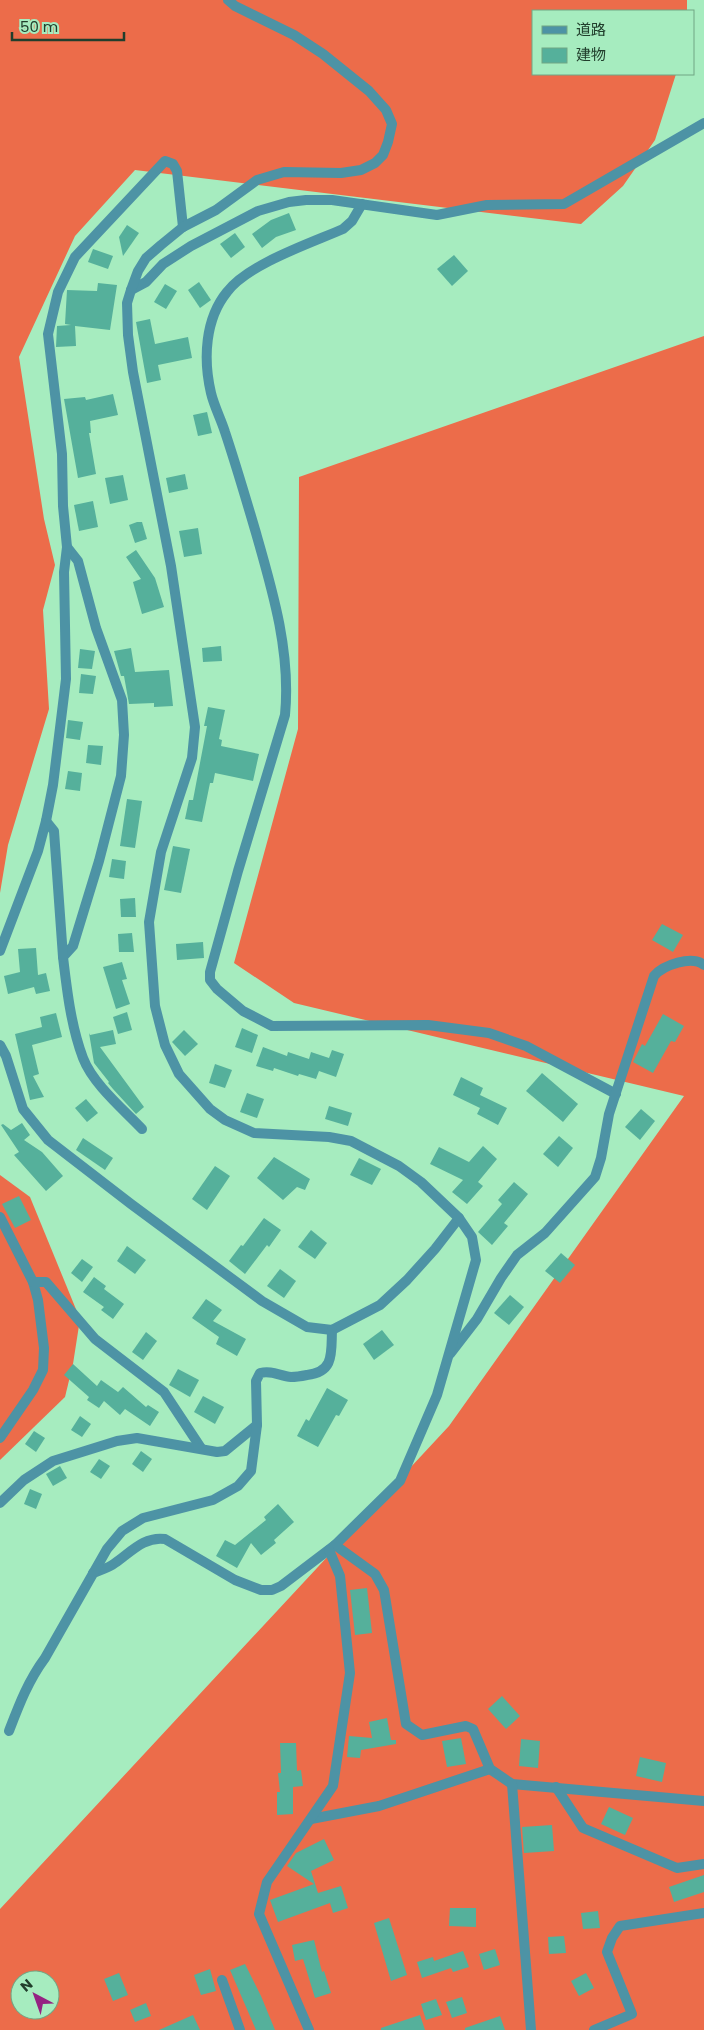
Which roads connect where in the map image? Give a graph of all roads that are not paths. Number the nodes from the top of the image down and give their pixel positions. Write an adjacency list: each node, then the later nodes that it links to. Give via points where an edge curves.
1 (228, 0): 4 (street, via 323,54 369,90 386,110 392,124 383,155 361,170 284,172 257,180 216,210)
2 (704, 124): 3 (street, via 564,204 487,205 436,215)
3 (362, 204): 5 (street, via 306,200 258,211 191,246); 12 (street, via 343,229 244,275 228,291 214,313 207,342 211,393 269,579 288,690 286,715 238,871 210,980 242,1011 272,1026 428,1025 490,1034 526,1046)
4 (183, 227): 5 (street, via 146,258); 6 (street, via 177,171 173,164 165,161 75,257 58,292 48,334 62,454)
5 (131, 290): 15 (street, via 127,304 133,372 171,566 195,728 192,758 161,852 149,922 154,1006 165,1046 179,1074 210,1109 225,1120 254,1133 351,1141 399,1166)
6 (67, 547): 7 (street, via 64,572 66,679); 9 (street, via 78,561 96,628 122,700 124,735 121,776 99,861 72,946)
7 (46, 821): 8 (street); 9 (street, via 54,831)
8 (0, 951)
9 (63, 957): 13 (street, via 70,1009 84,1059 97,1080)
10 (704, 966): 12 (street, via 690,960 664,968 654,976)
11 (0, 1045): 17 (street, via 23,1109 48,1140 262,1301 307,1327)
12 (616, 1094): 18 (street, via 595,1177 545,1233 517,1256 477,1319)
13 (142, 1129)
14 (0, 1217): 16 (street)
15 (459, 1218): 17 (street, via 407,1280 380,1305); 18 (street, via 472,1237 476,1260)
16 (33, 1282): 20 (street, via 44,1348 43,1370); 21 (street, via 46,1282 95,1340 164,1392)
17 (332, 1330): 19 (street, via 330,1358 326,1368 317,1374 292,1377 267,1371 260,1373 256,1380)
18 (448, 1357): 23 (street, via 437,1395 400,1481)
19 (257, 1425): 21 (street, via 225,1451); 24 (street, via 251,1472 238,1486 213,1500 143,1518 122,1530)
20 (0, 1438)
21 (202, 1448): 22 (street, via 137,1438 117,1441 53,1461 24,1480)
22 (0, 1503)
23 (332, 1548): 24 (street, via 272,1590 261,1590 235,1580 165,1539 155,1538 141,1543 113,1565); 26 (street, via 375,1574 384,1590 406,1724 422,1735 466,1726 473,1729); 30 (street, via 340,1576 350,1673 333,1786)
24 (93, 1573): 25 (street, via 21,1697)
25 (9, 1731)
26 (490, 1769): 27 (street); 30 (street, via 379,1806)
27 (512, 1784): 28 (street); 36 (street)
28 (556, 1787): 29 (street); 31 (street, via 583,1828 677,1868)
29 (704, 1801)
30 (311, 1819): 35 (street, via 266,1882 260,1914)
31 (704, 1864)
32 (704, 1914): 37 (street, via 620,1926 607,1952 632,2014)
33 (222, 1980): 34 (street)
34 (240, 2030)
35 (309, 2030)
36 (531, 2030)
37 (594, 2030)

